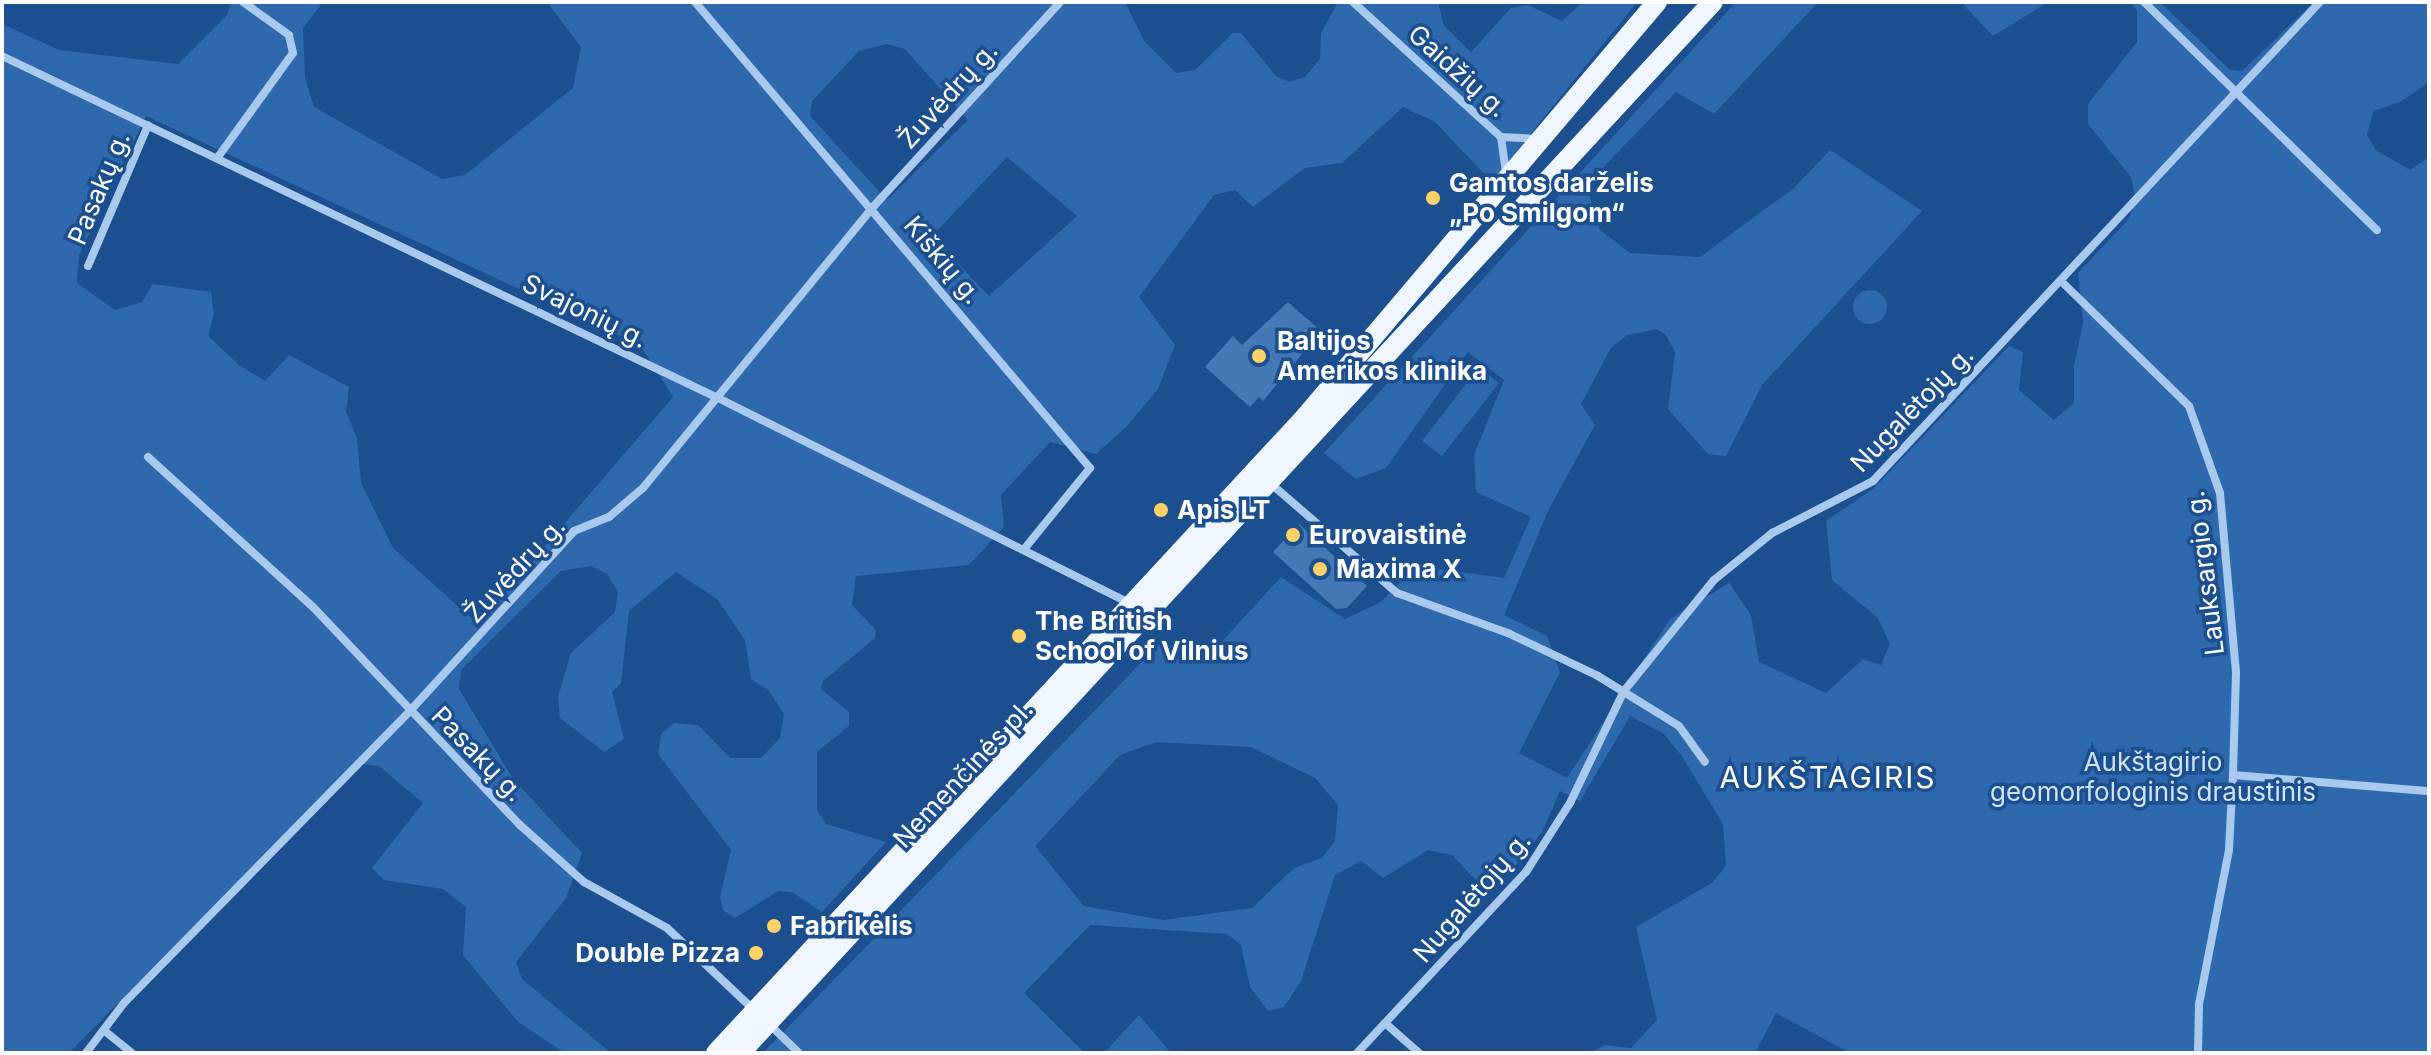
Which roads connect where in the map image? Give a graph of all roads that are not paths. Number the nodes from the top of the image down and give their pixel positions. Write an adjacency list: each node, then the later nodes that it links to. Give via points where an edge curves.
1 (243, 2): 14 (street, via 289,35 293,53)
2 (695, 2): 16 (street, Kiškių g.)
3 (1060, 2): 16 (street, Žuvėdrų g.)
4 (1353, 2): 13 (street, Gaidžių g.)
5 (1657, 2): 12 (main road, Nemenčinės pl.)
6 (1713, 2): 22 (main road, Nemenčinės pl.)
7 (2144, 2): 10 (street)
8 (2320, 2): 10 (street, Nugalėtojų g.)
9 (2, 56): 11 (street, Svajonių g.)
10 (2235, 88): 17 (street); 19 (street, Nugalėtojų g.)
11 (148, 125): 14 (street, Svajonių g.); 18 (street, Pasakų g.)
12 (1543, 136): 13 (street); 15 (main road, Nemenčinės pl.)
13 (1501, 137): 15 (street)
14 (218, 157): 20 (street, Svajonių g.)
15 (1506, 180): 24 (main road, Nemenčinės pl.)
16 (873, 207): 20 (street, Žuvėdrų g.); 23 (street, Kiškių g., via 1090,468)
17 (2377, 230)
18 (88, 266)
19 (2061, 281): 25 (street, Nugalėtojų g., via 1873,481 1739,555); 28 (street, Lauksargio g., via 2189,406 2220,493 2236,673)
20 (718, 398): 23 (street, Svajonių g.); 26 (street, Žuvėdrų g., via 643,488 609,517 574,531)
21 (148, 457): 26 (street, Pasakų g., via 313,607)
22 (1269, 481): 24 (main road, Nemenčinės pl.); 25 (street, via 1397,593 1510,634)
23 (1025, 548): 24 (street, Svajonių g.)
24 (1139, 610): 30 (main road, Nemenčinės pl.)
25 (1624, 691): 27 (street, via 1679,726); 31 (street, Nugalėtojų g., via 1544,847)
26 (409, 712): 30 (street, Pasakų g., via 578,877 667,928); 32 (street, Žuvėdrų g., via 124,1003)
27 (1705, 762)
28 (2233, 775): 29 (street); 40 (street, Lauksargio g., via 2229,850 2199,1005)
29 (2429, 791)
30 (762, 1018): 35 (main road, Nemenčinės pl.); 36 (main road, Nemenčinės pl.); 37 (street, Pasakų g.)
31 (1385, 1023): 38 (street, Nugalėtojų g.); 39 (street)
32 (106, 1032): 33 (street, Žuvėdrų g.); 34 (street)
33 (86, 1053)
34 (132, 1053)
35 (716, 1053)
36 (740, 1053)
37 (799, 1053)
38 (1357, 1053)
39 (1419, 1053)
40 (2198, 1053)

